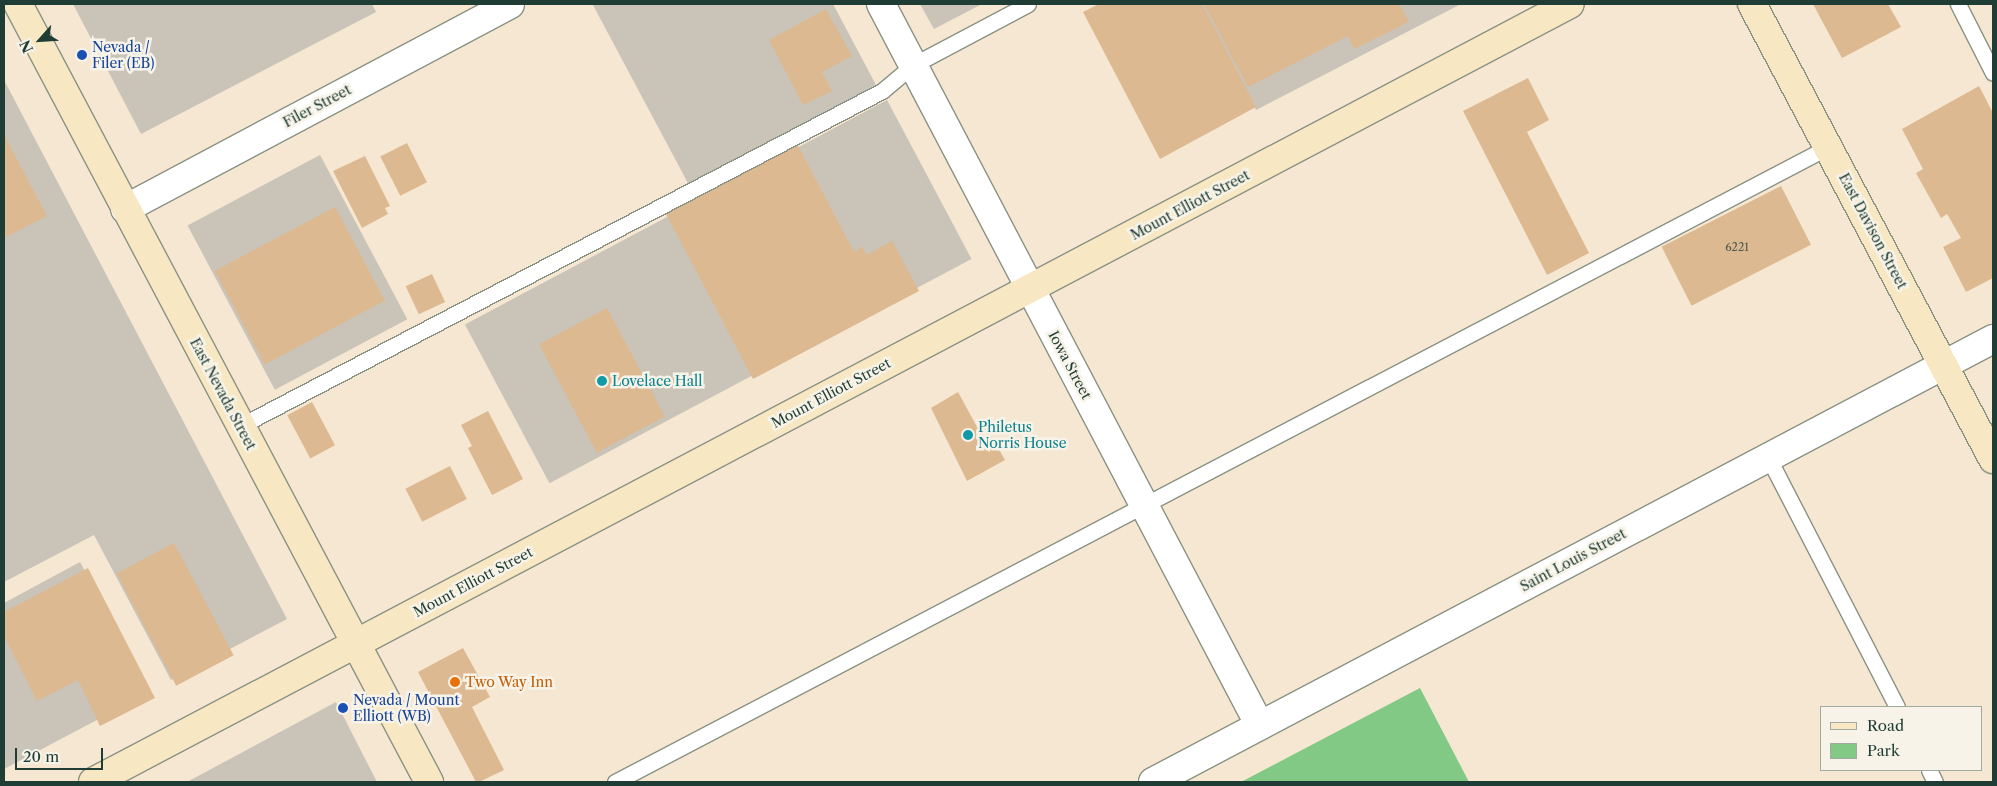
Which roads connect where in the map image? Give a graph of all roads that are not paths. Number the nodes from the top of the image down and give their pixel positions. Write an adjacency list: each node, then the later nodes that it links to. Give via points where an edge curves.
1 (18, 4): 12 (street, East Nevada Street)
2 (510, 4): 12 (street, Filer Street)
3 (881, 4): 9 (street, Iowa Street)
4 (1028, 4): 9 (lane)
5 (1570, 4): 13 (street, Mount Elliott Street)
6 (1752, 4): 11 (street, East Davison Street)
7 (1958, 4): 8 (lane)
8 (1989, 53): 10 (lane)
9 (913, 65): 13 (street, Iowa Street); 16 (lane, via 882,91)
10 (1993, 73)
11 (1828, 147): 15 (street, East Davison Street); 19 (lane)
12 (125, 208): 16 (street, East Nevada Street)
13 (1030, 289): 19 (street, Iowa Street); 20 (street, Mount Elliott Street)
14 (1993, 339): 15 (street, Saint Louis Street)
15 (1943, 364): 17 (street, Saint Louis Street); 18 (street, East Davison Street)
16 (240, 426): 20 (street, East Nevada Street)
17 (1768, 457): 21 (lane); 22 (street, Saint Louis Street)
18 (1993, 459)
19 (1143, 504): 22 (street, Iowa Street); 25 (lane)
20 (356, 643): 23 (street, Mount Elliott Street); 24 (street, East Nevada Street)
21 (1895, 706)
22 (1260, 726): 26 (street, Saint Louis Street)
23 (93, 782)
24 (429, 782)
25 (615, 782)
26 (1153, 782)

